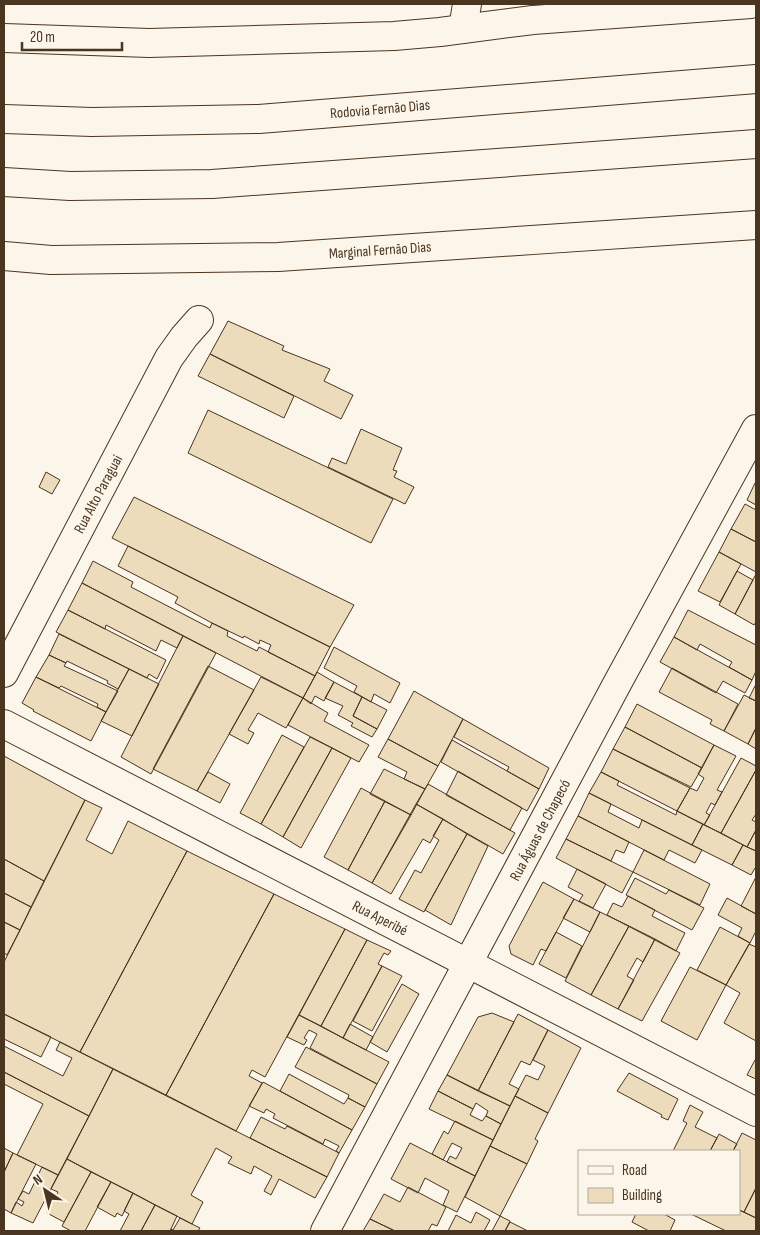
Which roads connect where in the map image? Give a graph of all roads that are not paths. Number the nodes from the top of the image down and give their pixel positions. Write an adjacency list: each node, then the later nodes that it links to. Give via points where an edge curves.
1 (751, 4): 2 (main road, via 533,20)
2 (465, 16): 3 (main road, via 394,36 149,44)
3 (4, 38)
4 (756, 79): 5 (main road, Rodovia Fernão Dias, via 259,119 92,122)
5 (4, 119)
6 (756, 144): 7 (main road, via 212,184 70,186)
7 (4, 182)
8 (756, 225): 9 (main road, Marginal Fernão Dias, via 278,257 51,260)
9 (4, 256)
10 (200, 320): 12 (main road, Rua Alto Paraguai, via 169,358)
11 (756, 429): 14 (main road, Rua Águas de Chapecó)
12 (4, 673)
13 (4, 724): 14 (main road, Rua Aperibé)
14 (468, 963): 15 (main road, Rua Aperibé); 16 (main road, Rua Águas de Chapecó)
15 (756, 1112)
16 (325, 1231)

